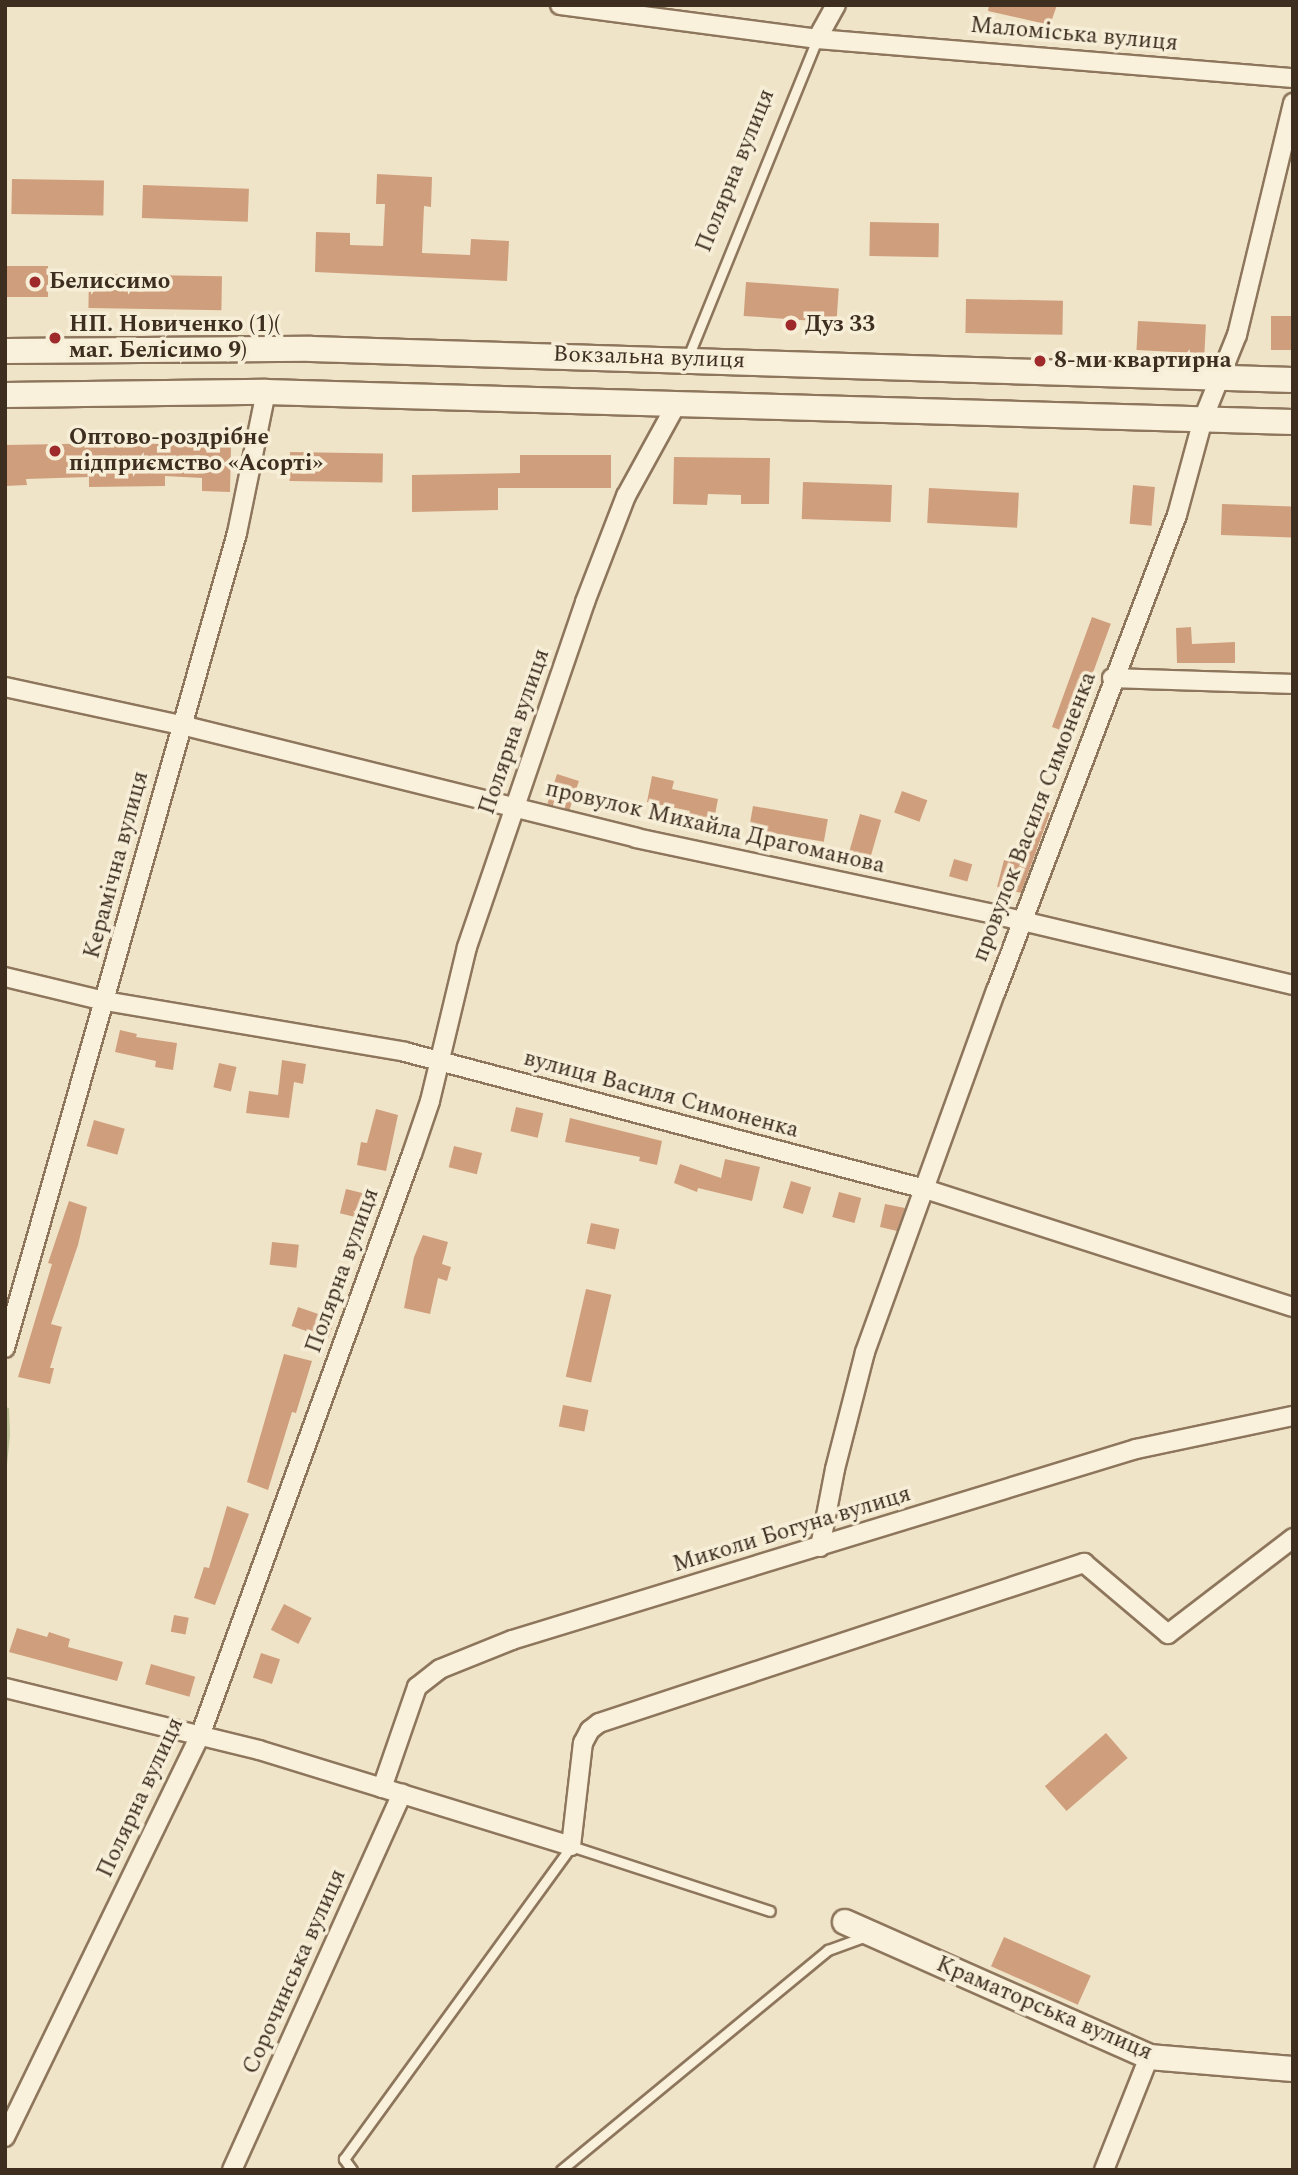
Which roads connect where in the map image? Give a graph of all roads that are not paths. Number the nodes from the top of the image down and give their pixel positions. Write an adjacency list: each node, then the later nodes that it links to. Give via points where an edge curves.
1 (560, 5): 3 (street, Маломіська вулиця)
2 (836, 5): 3 (street, Полярна вулиця)
3 (817, 39): 4 (street, Маломіська вулиця); 7 (lane, Полярна вулиця)
4 (1293, 78)
5 (1293, 103): 8 (street, провулок Василя Симоненка, via 1237,335)
6 (5, 351): 7 (street, Вокзальна вулиця, via 311,349)
7 (687, 359): 8 (street, Вокзальна вулиця)
8 (1222, 378): 9 (street, Вокзальна вулиця); 13 (street, провулок Василя Симоненка)
9 (1293, 380)
10 (266, 392): 11 (street, Вокзальна вулиця); 12 (street, Вокзальна вулиця); 18 (street, Керамічна вулиця, via 237,533)
11 (5, 395)
12 (676, 405): 13 (street, Вокзальна вулиця); 19 (street, Полярна вулиця, via 616,516)
13 (1203, 419): 14 (street, Вокзальна вулиця); 15 (street, провулок Василя Симоненка, via 1177,515)
14 (1293, 422)
15 (1112, 678): 16 (street); 20 (street, провулок Василя Симоненка)
16 (1293, 684)
17 (5, 687): 18 (street, провулок Михайла Драгоманова)
18 (181, 725): 19 (street, провулок Михайла Драгоманова); 23 (street, Керамічна вулиця)
19 (514, 807): 20 (street, провулок Михайла Драгоманова); 24 (street, Полярна вулиця, via 467,947)
20 (1025, 922): 22 (street, провулок Михайла Драгоманова); 25 (street, провулок Василя Симоненка)
21 (5, 977): 23 (street, вулиця Василя Симоненка)
22 (1293, 985)
23 (105, 1001): 24 (street, вулиця Василя Симоненка); 27 (street, Керамічна вулиця)
24 (439, 1062): 25 (street, вулиця Василя Симоненка); 32 (street, Полярна вулиця, via 412,1154)
25 (925, 1189): 26 (street, вулиця Василя Симоненка); 30 (street, провулок Василя Симоненка, via 865,1352)
26 (1293, 1307)
27 (5, 1348)
28 (1293, 1416): 30 (street, Миколи Богуна вулиця, via 1136,1449)
29 (1293, 1538): 35 (street, via 1168,1634 1084,1563 599,1723 583,1743)
30 (820, 1547): 33 (street, Миколи Богуна вулиця, via 512,1640 440,1669 417,1687)
31 (5, 1688): 32 (street)
32 (200, 1736): 33 (street); 41 (street, Полярна вулиця)
33 (382, 1787): 34 (street)
34 (402, 1794): 35 (street); 42 (street, Сорочинська вулиця)
35 (571, 1846): 36 (lane); 43 (lane, via 344,2159)
36 (770, 1911)
37 (845, 1922): 38 (street, Краматорська вулиця)
38 (868, 1934): 39 (street, Краматорська вулиця); 44 (lane, via 828,1950)
39 (1149, 2057): 40 (street, Краматорська вулиця); 45 (street)
40 (1293, 2069)
41 (5, 2137)
42 (232, 2170)
43 (352, 2170)
44 (561, 2170)
45 (1104, 2170)

